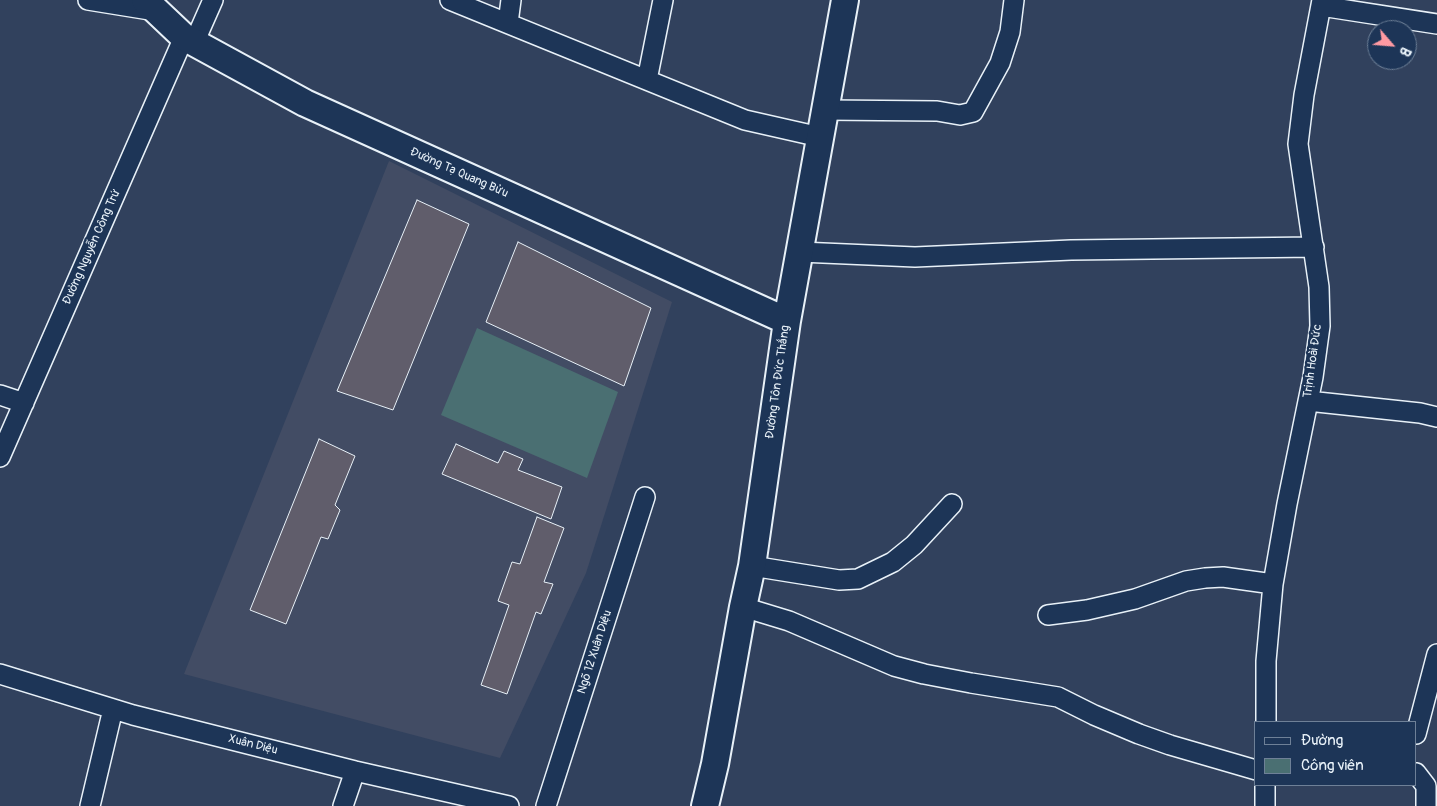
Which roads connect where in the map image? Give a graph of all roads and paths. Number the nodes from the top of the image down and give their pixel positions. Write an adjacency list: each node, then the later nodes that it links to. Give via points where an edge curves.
1 (88, 0): 9 (street)
2 (213, 0): 12 (street, Đường Nguyễn Công Trứ)
3 (450, 0): 10 (street)
4 (511, 0): 10 (street)
5 (663, 0): 13 (street)
6 (845, 0): 14 (street, Đường Tôn Đức Thắng)
7 (1014, 0): 14 (street, via 1010,32 1000,63 973,112 960,115 937,111)
8 (1322, 3): 11 (street); 16 (street, Trịnh Hoài Đức, via 1298,144)
9 (151, 6): 12 (street, Đường Tạ Quang Bửu)
10 (508, 23): 13 (street)
11 (1437, 24)
12 (189, 40): 18 (street, Đường Tạ Quang Bửu, via 305,104); 21 (street, Đường Nguyễn Công Trứ)
13 (647, 80): 15 (street, via 745,120)
14 (825, 110): 15 (street, Đường Tôn Đức Thắng)
15 (820, 137): 17 (street, Đường Tôn Đức Thắng)
16 (1314, 247): 17 (street, via 1072,250 915,257); 20 (street, Trịnh Hoài Đức, via 1320,326)
17 (800, 252): 18 (street, Đường Tôn Đức Thắng)
18 (787, 321): 26 (street, Đường Tôn Đức Thắng)
19 (0, 395): 21 (street)
20 (1308, 401): 22 (street); 27 (street, Trịnh Hoài Đức)
21 (24, 403): 23 (street, Đường Nguyễn Công Trứ)
22 (1437, 417)
23 (0, 457)
24 (645, 497): 43 (street, Ngõ 12 Xuân Diệu)
25 (952, 504): 26 (street, via 914,545 893,562 858,579 839,580)
26 (752, 566): 28 (street, Đường Tôn Đức Thắng)
27 (1272, 584): 29 (street, via 1223,577 1205,578 1087,610); 33 (street, Trịnh Hoài Đức, via 1266,661)
28 (743, 607): 35 (street, Đường Tôn Đức Thắng); 36 (street, via 789,620 894,666 971,684 1058,697 1139,734)
29 (1048, 615)
30 (1437, 654): 34 (street)
31 (0, 674): 32 (street, Xuân Diệu)
32 (112, 709): 37 (street, Xuân Diệu); 40 (street)
33 (1266, 721)
34 (1417, 730)
35 (715, 764): 44 (street); 45 (street)
36 (1254, 769)
37 (355, 771): 41 (street); 42 (street, Xuân Diệu)
38 (1426, 782): 47 (street)
39 (1265, 786): 46 (street)
40 (90, 806)
41 (342, 806)
42 (509, 806)
43 (546, 806)
44 (705, 806)
45 (715, 806)
46 (1265, 806)
47 (1426, 806)

